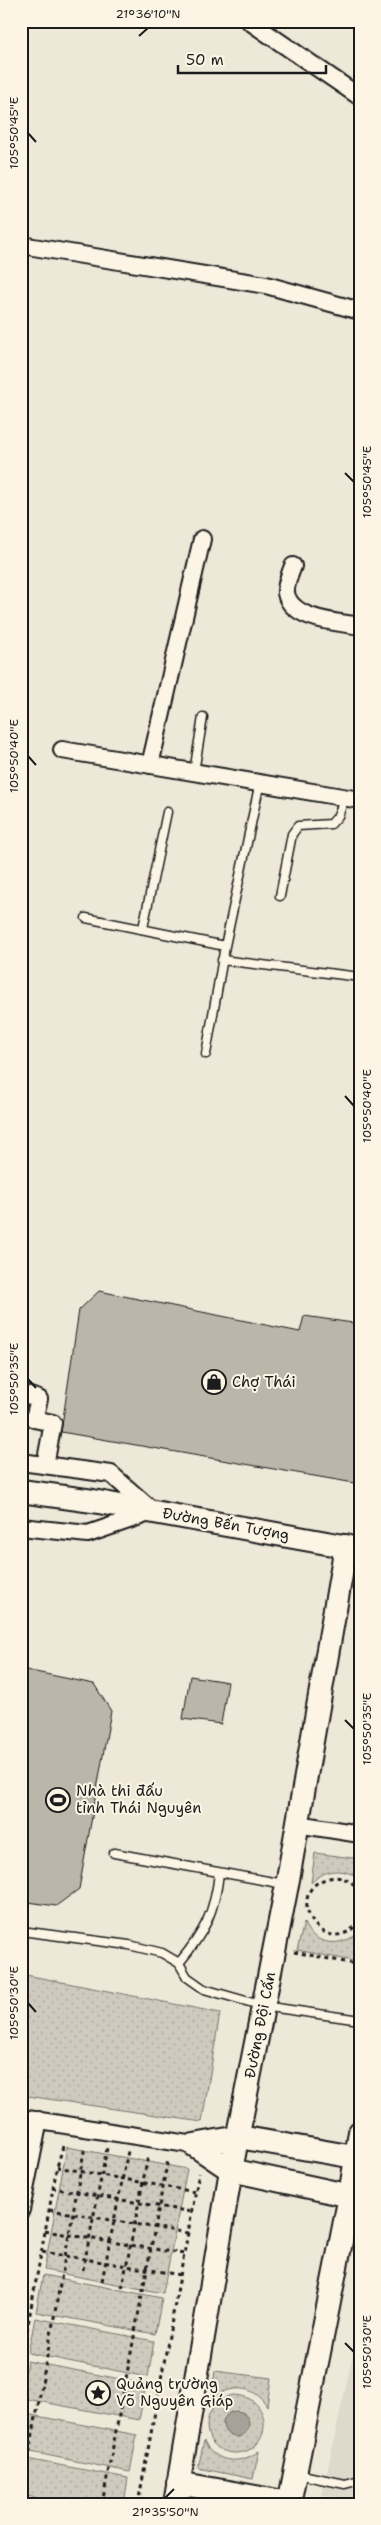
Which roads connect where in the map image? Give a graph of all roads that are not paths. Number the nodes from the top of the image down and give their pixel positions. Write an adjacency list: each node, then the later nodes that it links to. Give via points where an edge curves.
1 (249, 21): 2 (street)
2 (360, 97)
3 (21, 246): 4 (street, via 266,285)
4 (360, 312)
5 (202, 539): 10 (street)
6 (292, 566): 7 (street, via 286,591 297,610)
7 (360, 626)
8 (203, 717): 11 (lane)
9 (62, 750): 10 (street)
10 (150, 765): 11 (street)
11 (194, 772): 12 (street)
12 (260, 782): 13 (street); 18 (lane)
13 (353, 798): 15 (lane, via 331,824 298,826 292,834)
14 (166, 812): 17 (lane)
15 (280, 896)
16 (86, 918): 17 (lane)
17 (143, 928): 18 (lane)
18 (225, 946): 19 (lane)
19 (222, 960): 20 (lane); 21 (lane)
20 (360, 977)
21 (206, 1054)
22 (21, 1393): 24 (street, via 39,1398 34,1419 53,1424)
23 (21, 1462): 24 (street)
24 (45, 1465): 26 (street, via 111,1474)
25 (21, 1491): 26 (main road, Đường Bến Tượng)
26 (154, 1512): 27 (street, via 88,1534); 28 (main road, Đường Bến Tượng)
27 (21, 1527)
28 (353, 1547): 29 (main road, Đường Đội Cấn)
29 (297, 1824): 30 (street); 33 (main road, Đường Đội Cấn)
30 (360, 1834)
31 (114, 1853): 32 (lane)
32 (219, 1873): 33 (lane); 35 (lane, via 217,1896 209,1920)
33 (298, 1892): 36 (main road, Đường Đội Cấn)
34 (21, 1931): 35 (lane, via 129,1945 162,1953)
35 (179, 1963): 36 (lane, via 187,1977 204,1989)
36 (263, 2006): 37 (lane); 41 (main road, Đường Đội Cấn)
37 (360, 2020)
38 (21, 2118): 39 (street)
39 (39, 2120): 42 (street); 46 (street)
40 (360, 2132): 43 (main road)
41 (239, 2137): 42 (main road); 43 (main road); 44 (main road, Đường Đội Cấn)
42 (195, 2156): 44 (main road)
43 (357, 2158): 45 (main road)
44 (231, 2170): 45 (main road); 49 (main road, Đường Đội Cấn)
45 (355, 2197): 47 (main road)
46 (21, 2210)
47 (295, 2473): 48 (lane, via 345,2484); 50 (main road)
48 (360, 2480)
49 (177, 2493): 50 (main road)
50 (289, 2503)

